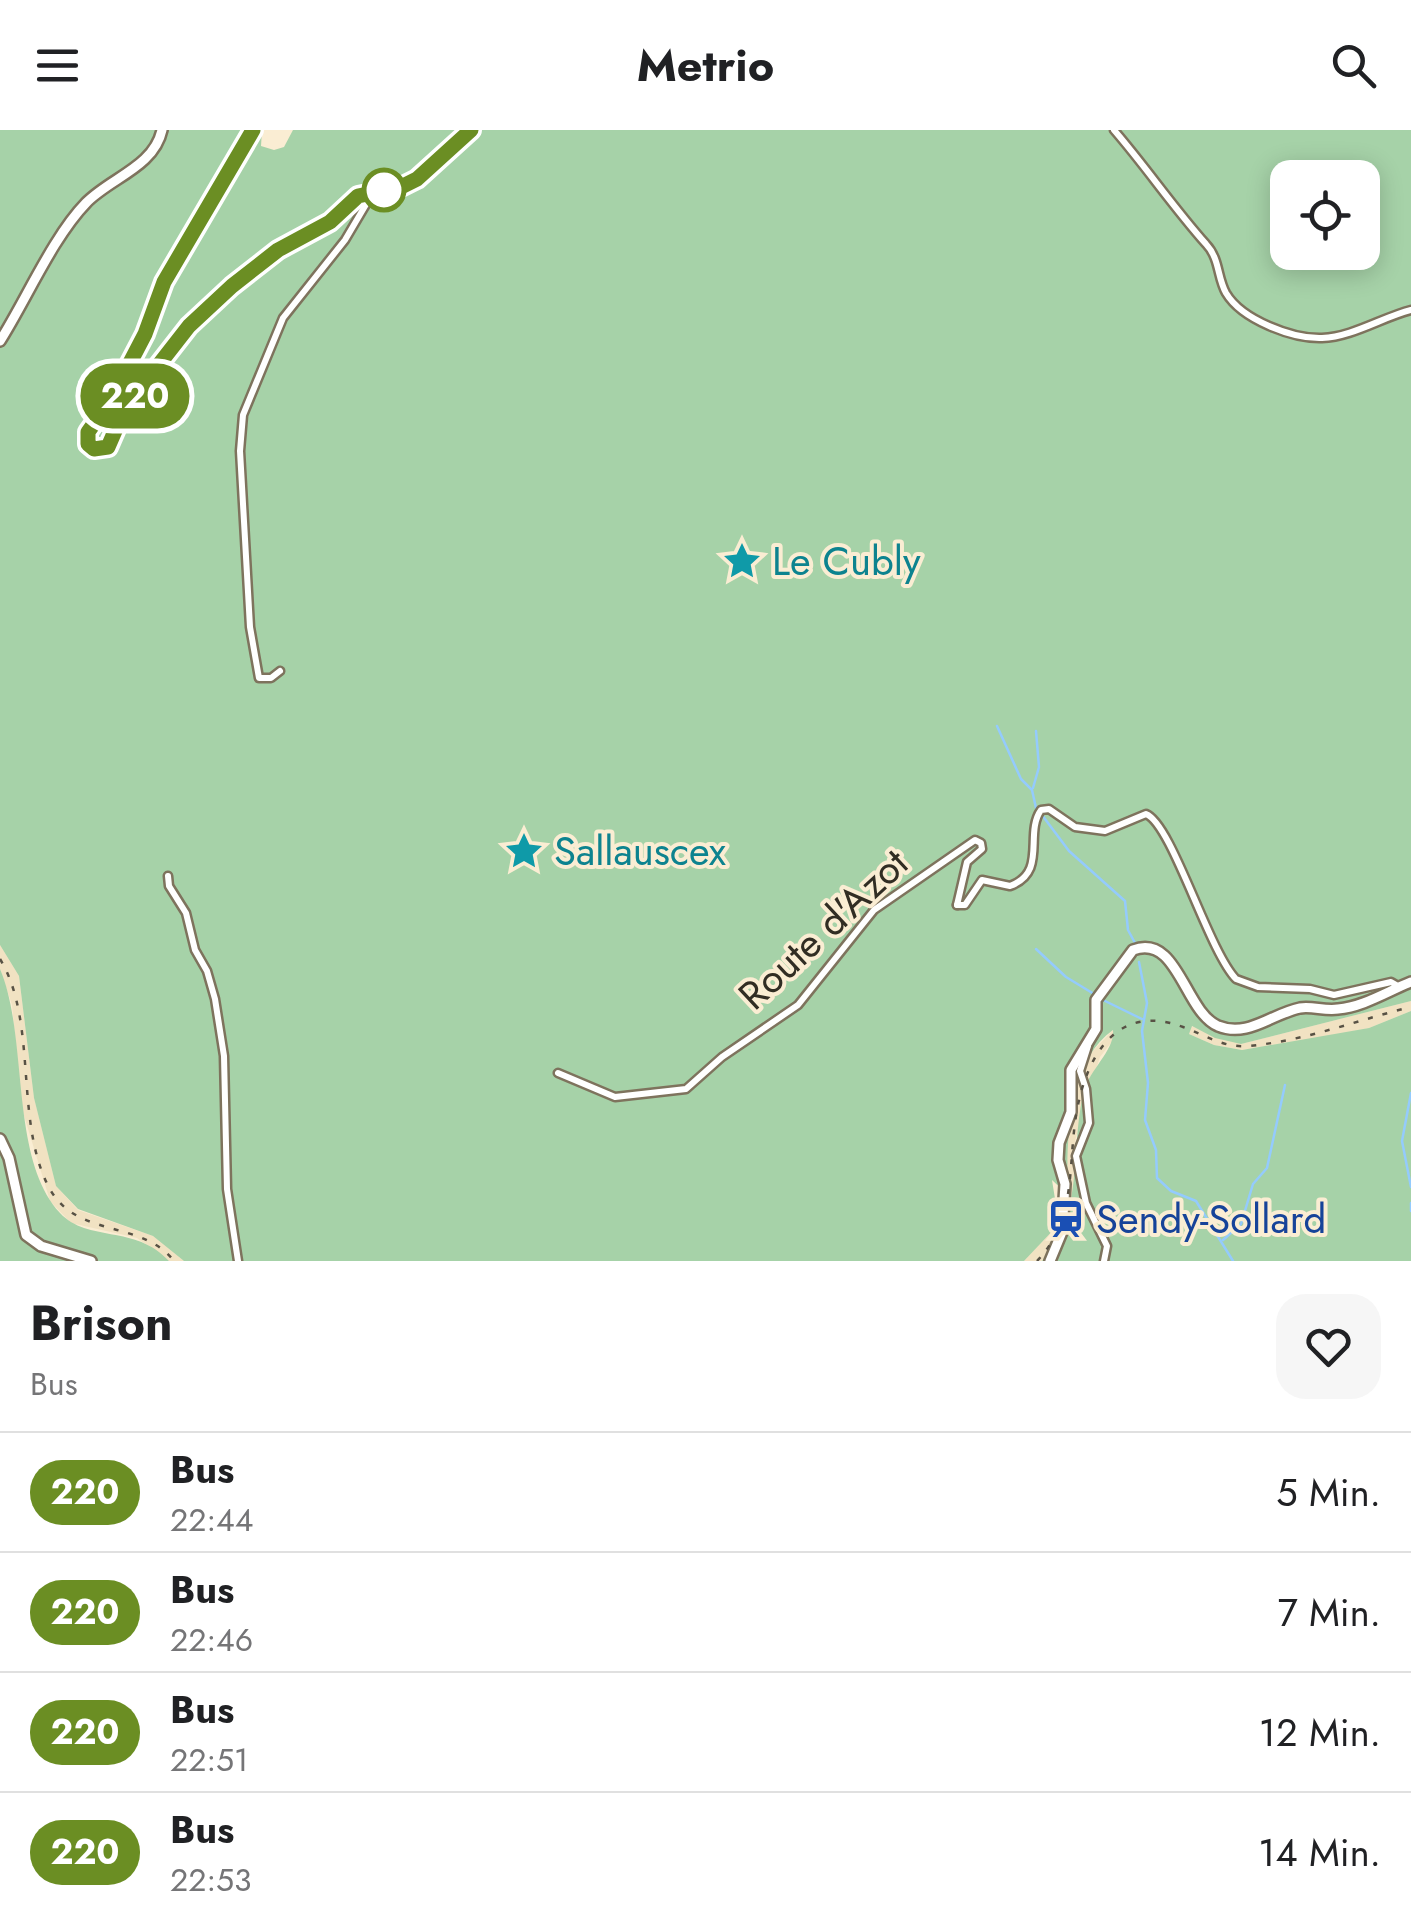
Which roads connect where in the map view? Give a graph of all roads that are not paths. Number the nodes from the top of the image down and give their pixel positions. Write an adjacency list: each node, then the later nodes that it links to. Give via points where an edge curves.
1 (162, 130): 7 (street, via 148,156 73,218)
2 (253, 130): 5 (street, via 164,282 145,334 88,432 94,449 108,447 125,408 189,326 232,286 358,196)
3 (471, 130): 5 (street, via 417,179)
4 (1114, 130): 6 (street, via 1206,244 1226,294 1243,309 1286,332 1320,338)
5 (383, 190): 8 (street, via 368,201 283,318 243,414 250,627 259,678)
6 (1411, 310)
7 (0, 342)
8 (280, 671)
9 (168, 876): 16 (street, via 215,999)
10 (1411, 982): 11 (street)
11 (1399, 987): 12 (street, via 1345,1008 1300,1008 1248,1028 1226,1028 1197,1010 1165,955 1140,948 1096,1000 1096,1029); 13 (street, Route d'Azot, via 1390,982 1334,996 1242,982 1227,966 1155,818 1141,814 1105,831 1076,827 1044,808 1036,816 1032,863 1021,881 1010,886 982,880 965,905 956,906 967,862 982,849 979,841 968,841 874,910 792,1010 686,1089 615,1097)
12 (1088, 1044): 17 (street, via 1072,1070 1071,1112 1059,1144 1062,1232); 18 (street, via 1080,1071 1089,1124 1076,1156 1086,1203 1107,1246)
13 (558, 1073)
14 (0, 1140): 15 (street, via 26,1235)
15 (90, 1261)
16 (238, 1261)
17 (1050, 1261)
18 (1104, 1261)

